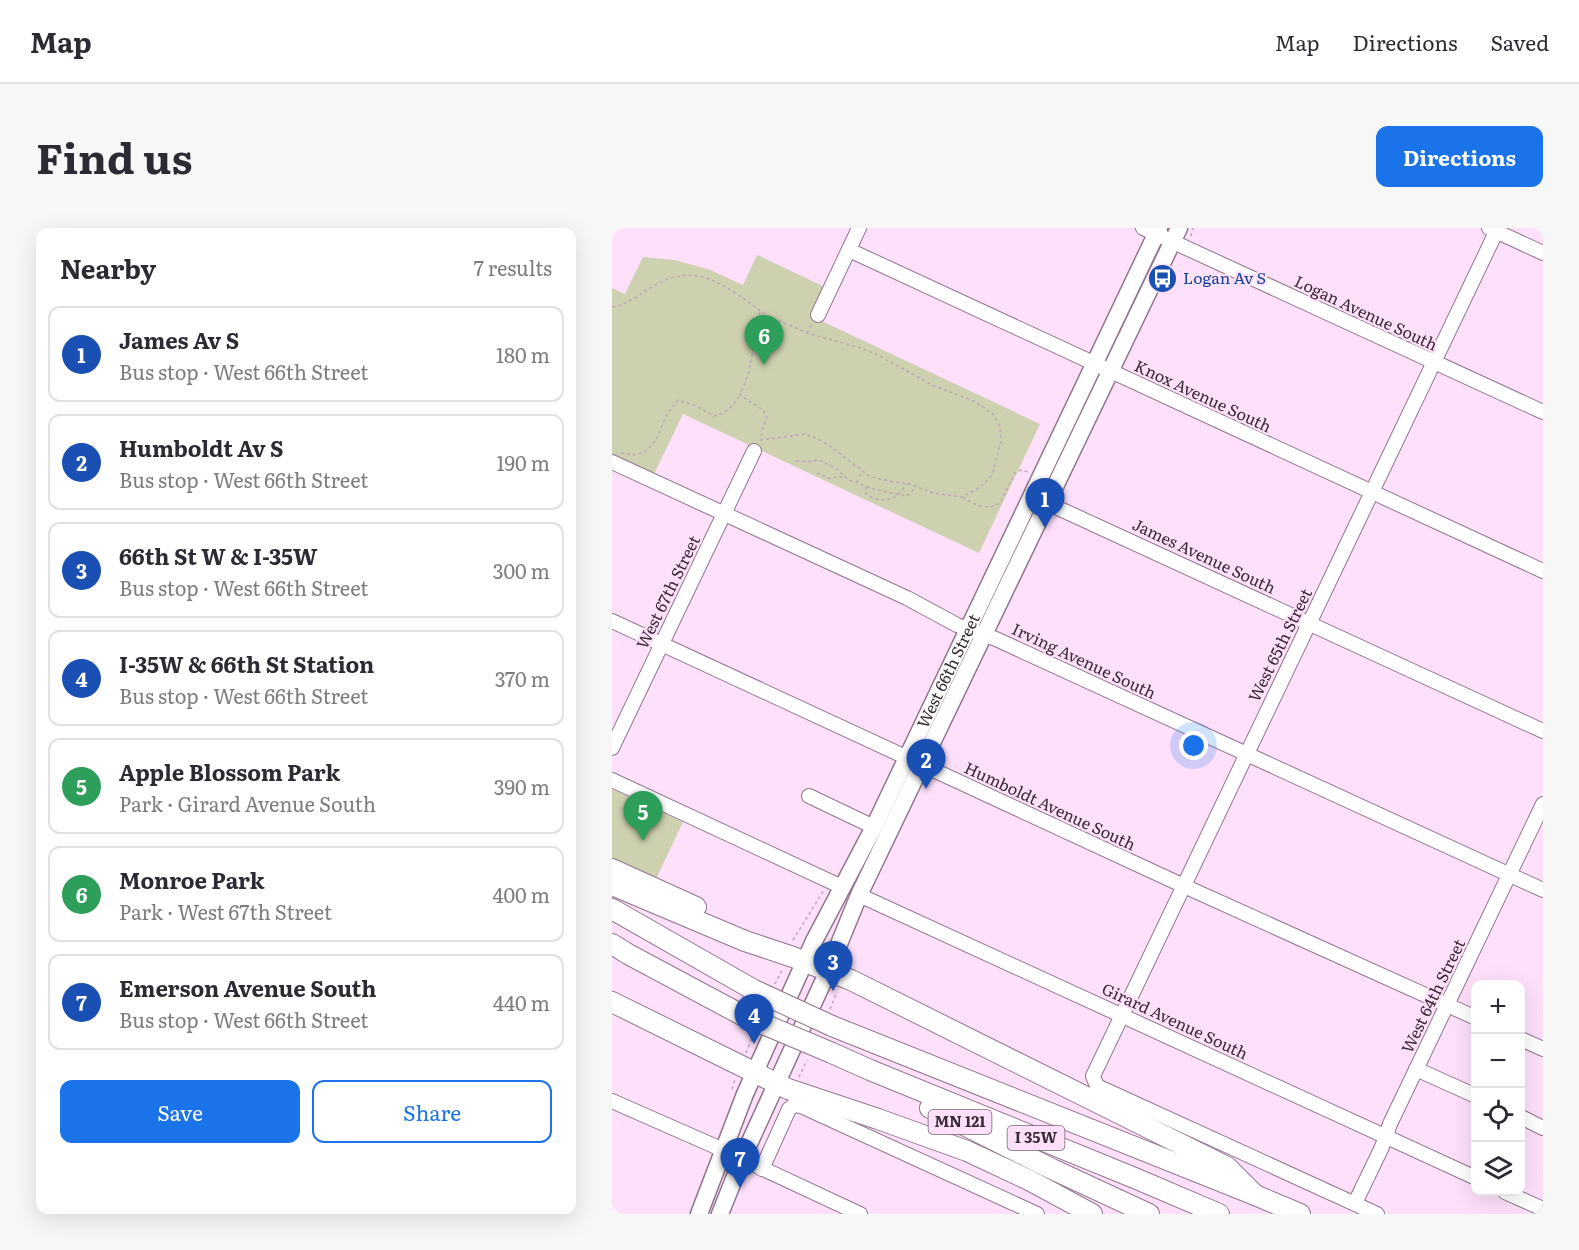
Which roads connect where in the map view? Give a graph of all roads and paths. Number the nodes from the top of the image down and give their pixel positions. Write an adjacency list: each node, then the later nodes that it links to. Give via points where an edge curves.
1 (860, 228): 5 (street)
2 (1494, 229): 6 (street); 10 (street, West 65th Street)
3 (1153, 230): 4 (street, Logan Avenue South); 11 (main road, West 66th Street)
4 (1176, 235): 10 (street, Logan Avenue South); 12 (main road, West 66th Street)
5 (849, 250): 9 (street); 11 (street, Knox Avenue South)
6 (1543, 253)
7 (612, 307): 8 (path, via 676,276 696,275 718,283)
8 (760, 312): 13 (path); 28 (path, via 807,333 878,355 993,414 1000,427 1001,442 992,474 980,488)
9 (818, 315)
10 (1434, 362): 14 (street, Logan Avenue South); 26 (street, West 65th Street)
11 (1094, 364): 12 (street, Knox Avenue South); 34 (main road, West 66th Street)
12 (1110, 372): 26 (street, Knox Avenue South); 29 (main road, West 66th Street)
13 (741, 395): 16 (path, via 724,414 714,416 678,400 646,451); 18 (path, via 767,417 761,440 805,434 830,446)
14 (1543, 412)
15 (754, 451): 30 (street, West 67th Street)
16 (613, 456): 30 (street, Irving Avenue South)
17 (796, 461): 21 (path, via 819,460)
18 (862, 471): 22 (path); 23 (path)
19 (817, 473): 21 (path)
20 (1029, 473): 28 (path, via 1015,473 995,506 987,508)
21 (844, 477): 22 (path)
22 (856, 483): 25 (path)
23 (906, 484): 24 (path); 27 (path)
24 (916, 486): 27 (path, via 910,494); 28 (path)
25 (866, 487): 27 (path); 27 (path, via 867,495 879,500)
26 (1372, 492): 31 (street, Knox Avenue South); 33 (street, West 65th Street)
27 (897, 494)
28 (962, 497)
29 (1047, 503): 33 (street, James Avenue South); 35 (main road, West 66th Street)
30 (724, 513): 34 (street, Irving Avenue South); 36 (street, West 67th Street)
31 (1543, 571)
32 (612, 621): 36 (street, Humboldt Avenue South)
33 (1309, 622): 37 (street, James Avenue South); 39 (street, West 65th Street)
34 (968, 629): 35 (street, Irving Avenue South); 40 (main road, West 66th Street)
35 (985, 635): 39 (street, Irving Avenue South); 40 (main road, West 66th Street)
36 (662, 644): 38 (street, West 67th Street); 40 (street, Humboldt Avenue South)
37 (1543, 731)
38 (612, 748)
39 (1247, 754): 46 (street, Irving Avenue South); 49 (street, West 65th Street)
40 (915, 760): 44 (main road, West 66th Street); 49 (street, Humboldt Avenue South); 51 (main road, West 66th Street)
41 (612, 780): 47 (street)
42 (809, 796): 44 (street)
43 (1543, 804): 46 (street, West 64th Street)
44 (874, 827): 47 (main road, West 66th Street)
45 (612, 868): 54 (highway, via 700,909)
46 (1509, 874): 50 (street, Irving Avenue South); 59 (street, West 64th Street)
47 (836, 884): 53 (path); 56 (main road, West 66th Street)
48 (612, 885): 54 (highway)
49 (1184, 886): 59 (street, Humboldt Avenue South); 60 (street, West 65th Street)
50 (1543, 890)
51 (860, 895): 57 (main road, West 66th Street); 60 (street, Girard Avenue South)
52 (612, 909): 78 (highway, I 35W, bridge, via 754,990 832,1026)
53 (793, 940)
54 (745, 941): 56 (highway)
55 (612, 944): 65 (highway, I 35W, bridge, via 742,1015)
56 (806, 962): 57 (highway); 66 (main road, West 66th Street)
57 (828, 971): 67 (main road, West 66th Street); 78 (highway, via 1227,1167)
58 (612, 1002): 66 (highway)
59 (1447, 1005): 61 (street, Humboldt Avenue South); 64 (street, West 64th Street)
60 (1122, 1015): 73 (street, Girard Avenue South); 80 (street, West 65th Street, via 1093,1076 1097,1086)
61 (1471, 1016)
62 (1525, 1041): 63 (street)
63 (1543, 1049)
64 (1416, 1069): 68 (street); 73 (street, West 64th Street)
65 (870, 1070): 82 (highway, MN 121, via 897,1091); 89 (highway, I 35W)
66 (754, 1073): 67 (highway); 74 (main road, West 66th Street)
67 (777, 1083): 70 (highway); 75 (main road, West 66th Street)
68 (1471, 1094)
69 (612, 1101): 74 (street)
70 (878, 1119): 87 (highway, via 910,1143); 88 (highway, via 967,1151)
71 (1525, 1119): 72 (street)
72 (1543, 1128)
73 (1385, 1137): 77 (street, Girard Avenue South); 80 (street, West 64th Street)
74 (724, 1151): 75 (street); 84 (main road, West 66th Street)
75 (742, 1159): 76 (street); 85 (main road, West 66th Street)
76 (762, 1168): 83 (street, via 789,1109 801,1106); 86 (street)
77 (1471, 1176)
78 (1256, 1195): 90 (highway, I 35W)
79 (1516, 1196): 81 (street)
80 (1355, 1203): 91 (street)
81 (1543, 1209)
82 (1144, 1212)
83 (1031, 1213)
84 (699, 1214)
85 (720, 1214)
86 (860, 1214)
87 (1072, 1214)
88 (1092, 1214)
89 (1219, 1214)
90 (1300, 1214)
91 (1377, 1214)

